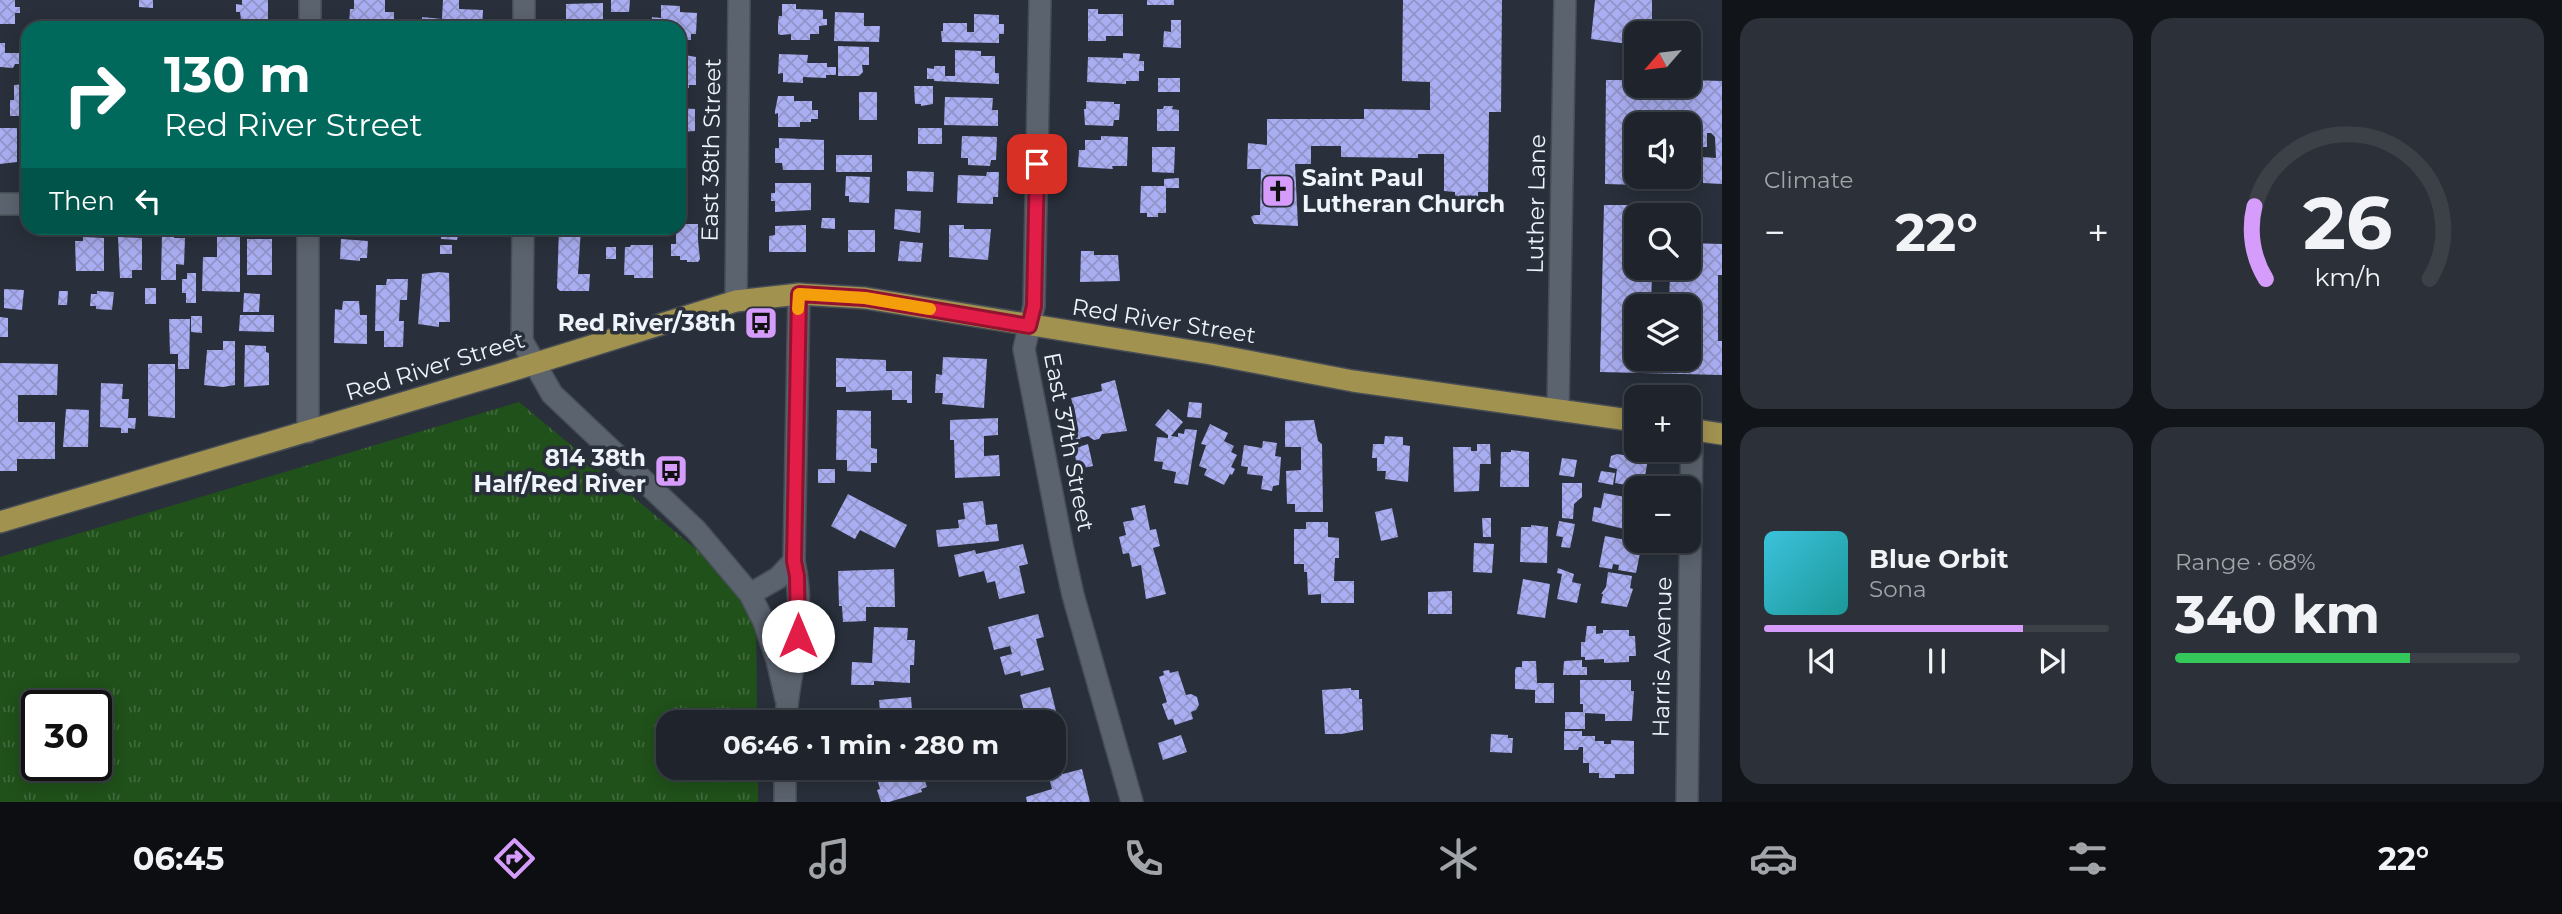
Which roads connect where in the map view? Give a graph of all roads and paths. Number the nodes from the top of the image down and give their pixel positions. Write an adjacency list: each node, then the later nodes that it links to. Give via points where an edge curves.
1 (310, 0): 6 (street)
2 (524, 0): 7 (street)
3 (739, 0): 13 (street, East 38th Street)
4 (1040, 0): 14 (street, East 37th Street, via 1034,306)
5 (1565, 0): 16 (street, Luther Lane)
6 (310, 21)
7 (524, 21)
8 (0, 204): 9 (street)
9 (21, 204)
10 (308, 235): 19 (street)
11 (523, 235): 15 (street, via 522,341)
12 (799, 294): 13 (main road, Red River Street); 14 (main road, Red River Street, via 865,298); 23 (street)
13 (736, 301): 15 (main road, Red River Street)
14 (1029, 326): 16 (main road, Red River Street, via 1353,381); 29 (street, East 37th Street, via 1024,349 1062,545)
15 (535, 364): 19 (main road, Red River Street); 24 (street, via 552,394 696,530)
16 (1558, 409): 17 (main road, Red River Street)
17 (1624, 419)
18 (1701, 431): 20 (main road)
19 (307, 432): 22 (main road, Red River Street)
20 (1722, 434)
21 (1690, 462): 30 (street, Harris Avenue)
22 (0, 522)
23 (794, 561): 24 (street, via 778,578); 25 (street, via 798,636)
24 (750, 594): 25 (street, via 764,622)
25 (786, 699): 26 (street)
26 (786, 710)
27 (785, 780): 28 (street)
28 (785, 802)
29 (1132, 802)
30 (1687, 802)

